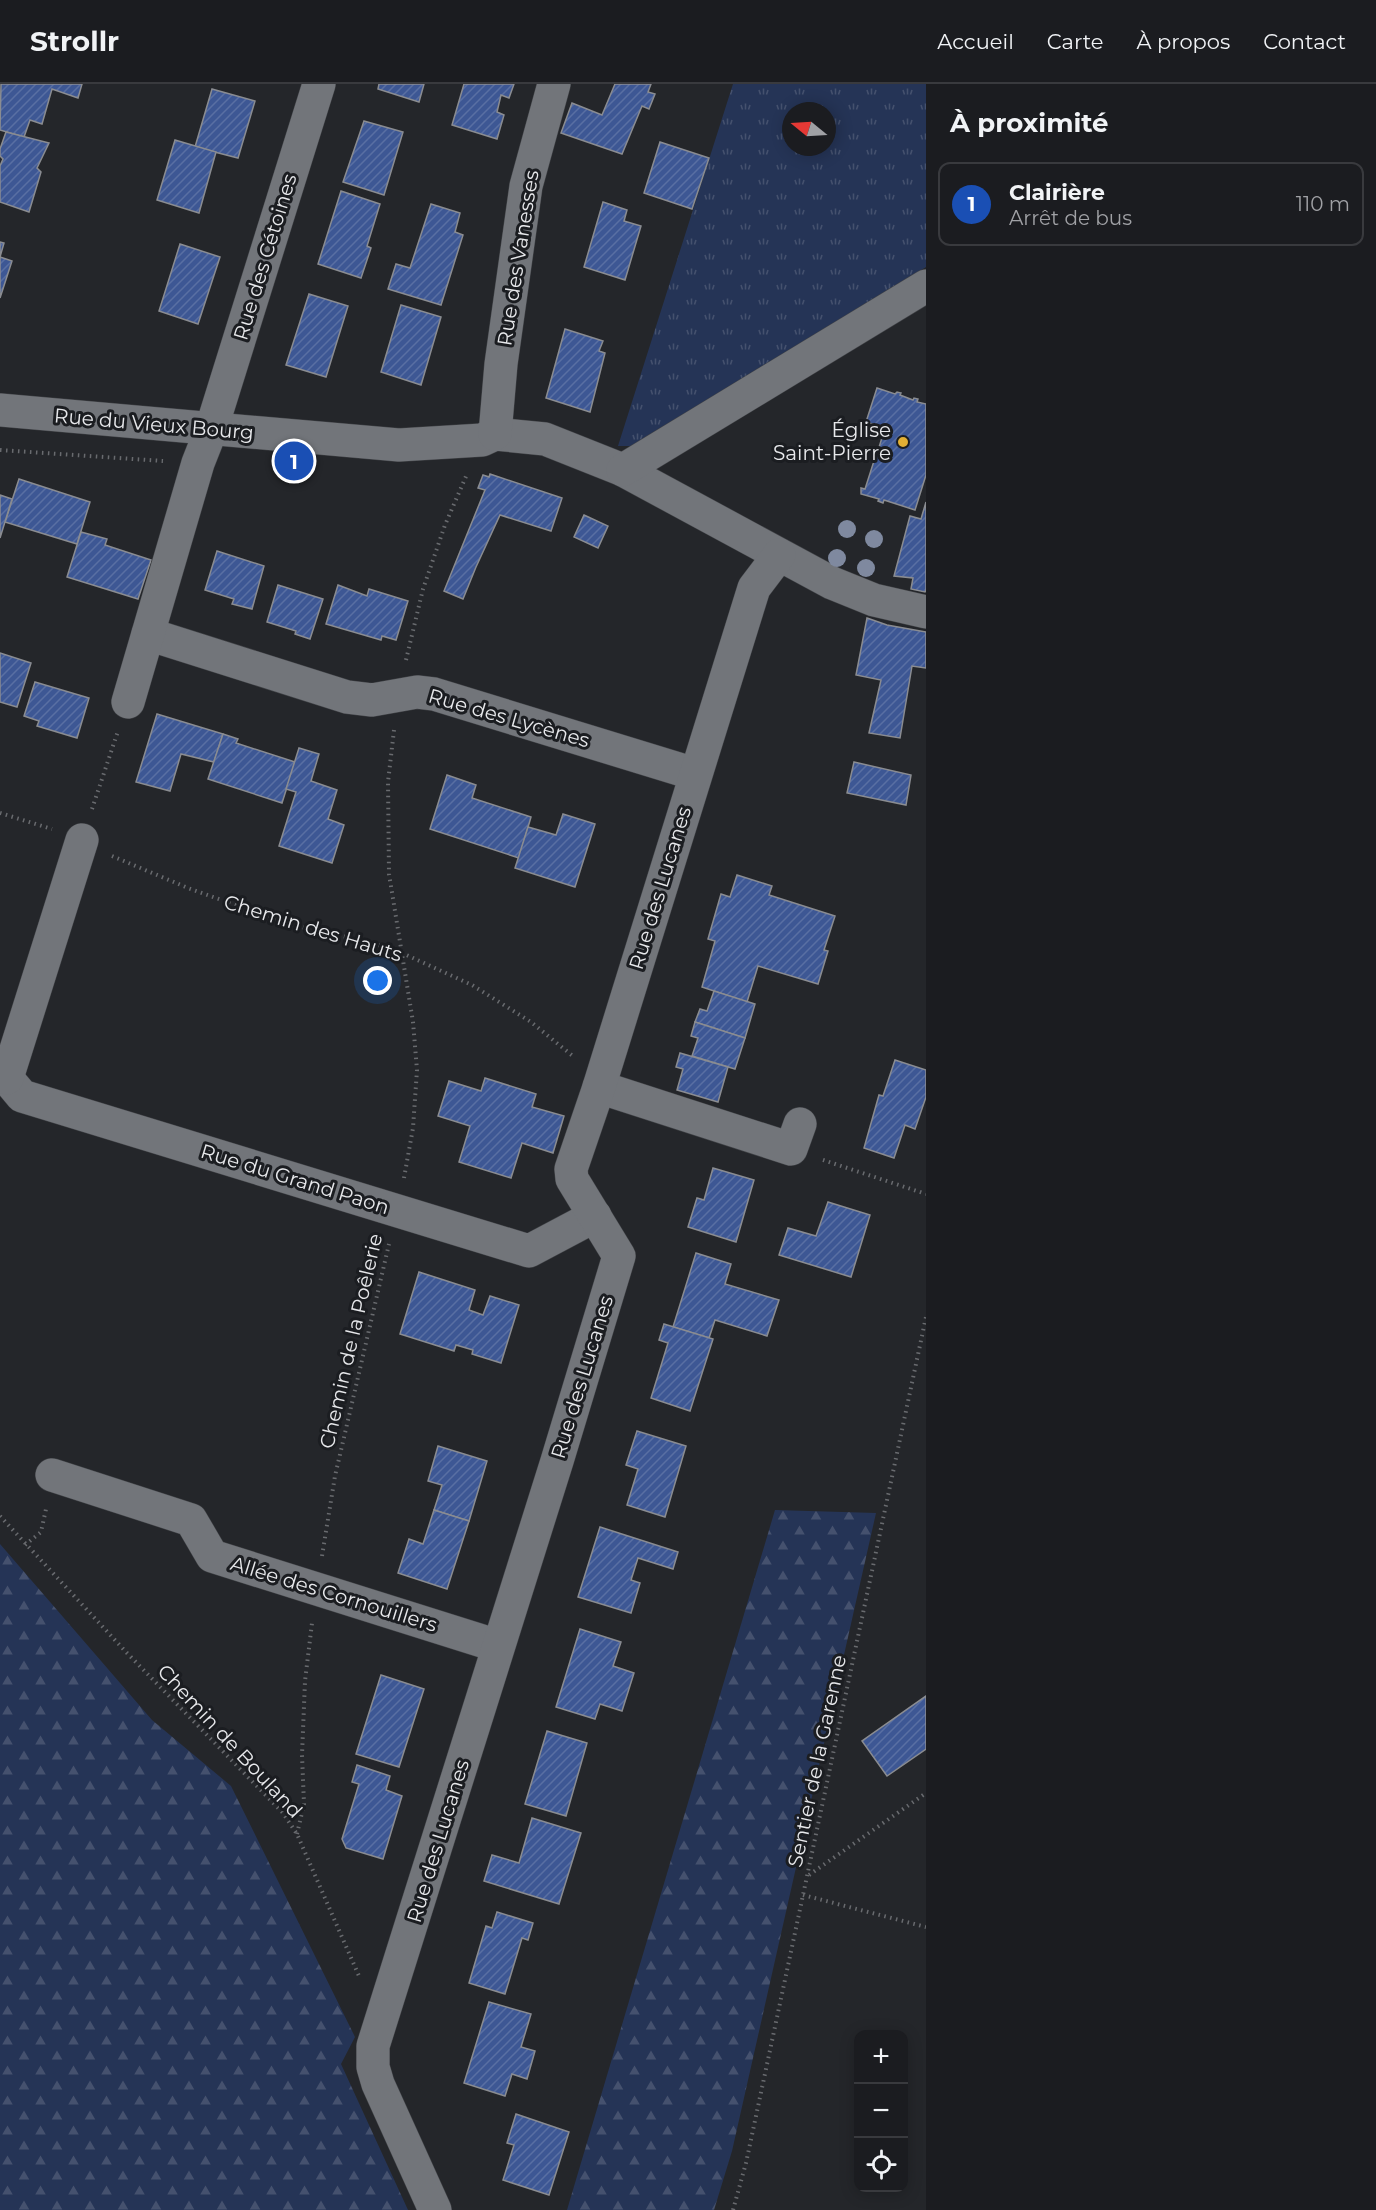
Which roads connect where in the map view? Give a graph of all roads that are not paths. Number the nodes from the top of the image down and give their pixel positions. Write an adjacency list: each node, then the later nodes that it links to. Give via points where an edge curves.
1 (318, 84): 5 (street, Rue des Cétoines)
2 (554, 84): 6 (street, Rue des Vanesses, via 526,186)
3 (926, 286): 7 (street)
4 (0, 410): 5 (street, Rue du Vieux Bourg)
5 (211, 430): 6 (street, Rue du Vieux Bourg, via 399,446); 10 (street)
6 (489, 436): 7 (street, Rue du Vieux Bourg, via 545,439)
7 (623, 470): 8 (street, Rue du Vieux Bourg)
8 (779, 555): 9 (street, via 874,600); 12 (street, Rue des Lucanes, via 754,588)
9 (926, 612)
10 (148, 634): 11 (street); 12 (street, Rue des Lycènes, via 347,697 372,700 417,692 434,694)
11 (128, 702)
12 (695, 774): 15 (street, Rue des Lucanes)
13 (82, 840): 14 (street)
14 (3, 1074): 17 (street, Rue du Grand Paon, via 22,1096 529,1251)
15 (599, 1087): 16 (street); 17 (street, Rue des Lucanes, via 571,1169)
16 (796, 1137)
17 (595, 1215): 19 (street, Rue des Lucanes, via 619,1256)
18 (52, 1475): 19 (street, Allée des Cornouillers, via 191,1520 212,1556)
19 (498, 1646): 20 (street, Rue des Lucanes, via 373,2046 373,2067)
20 (435, 2210)

